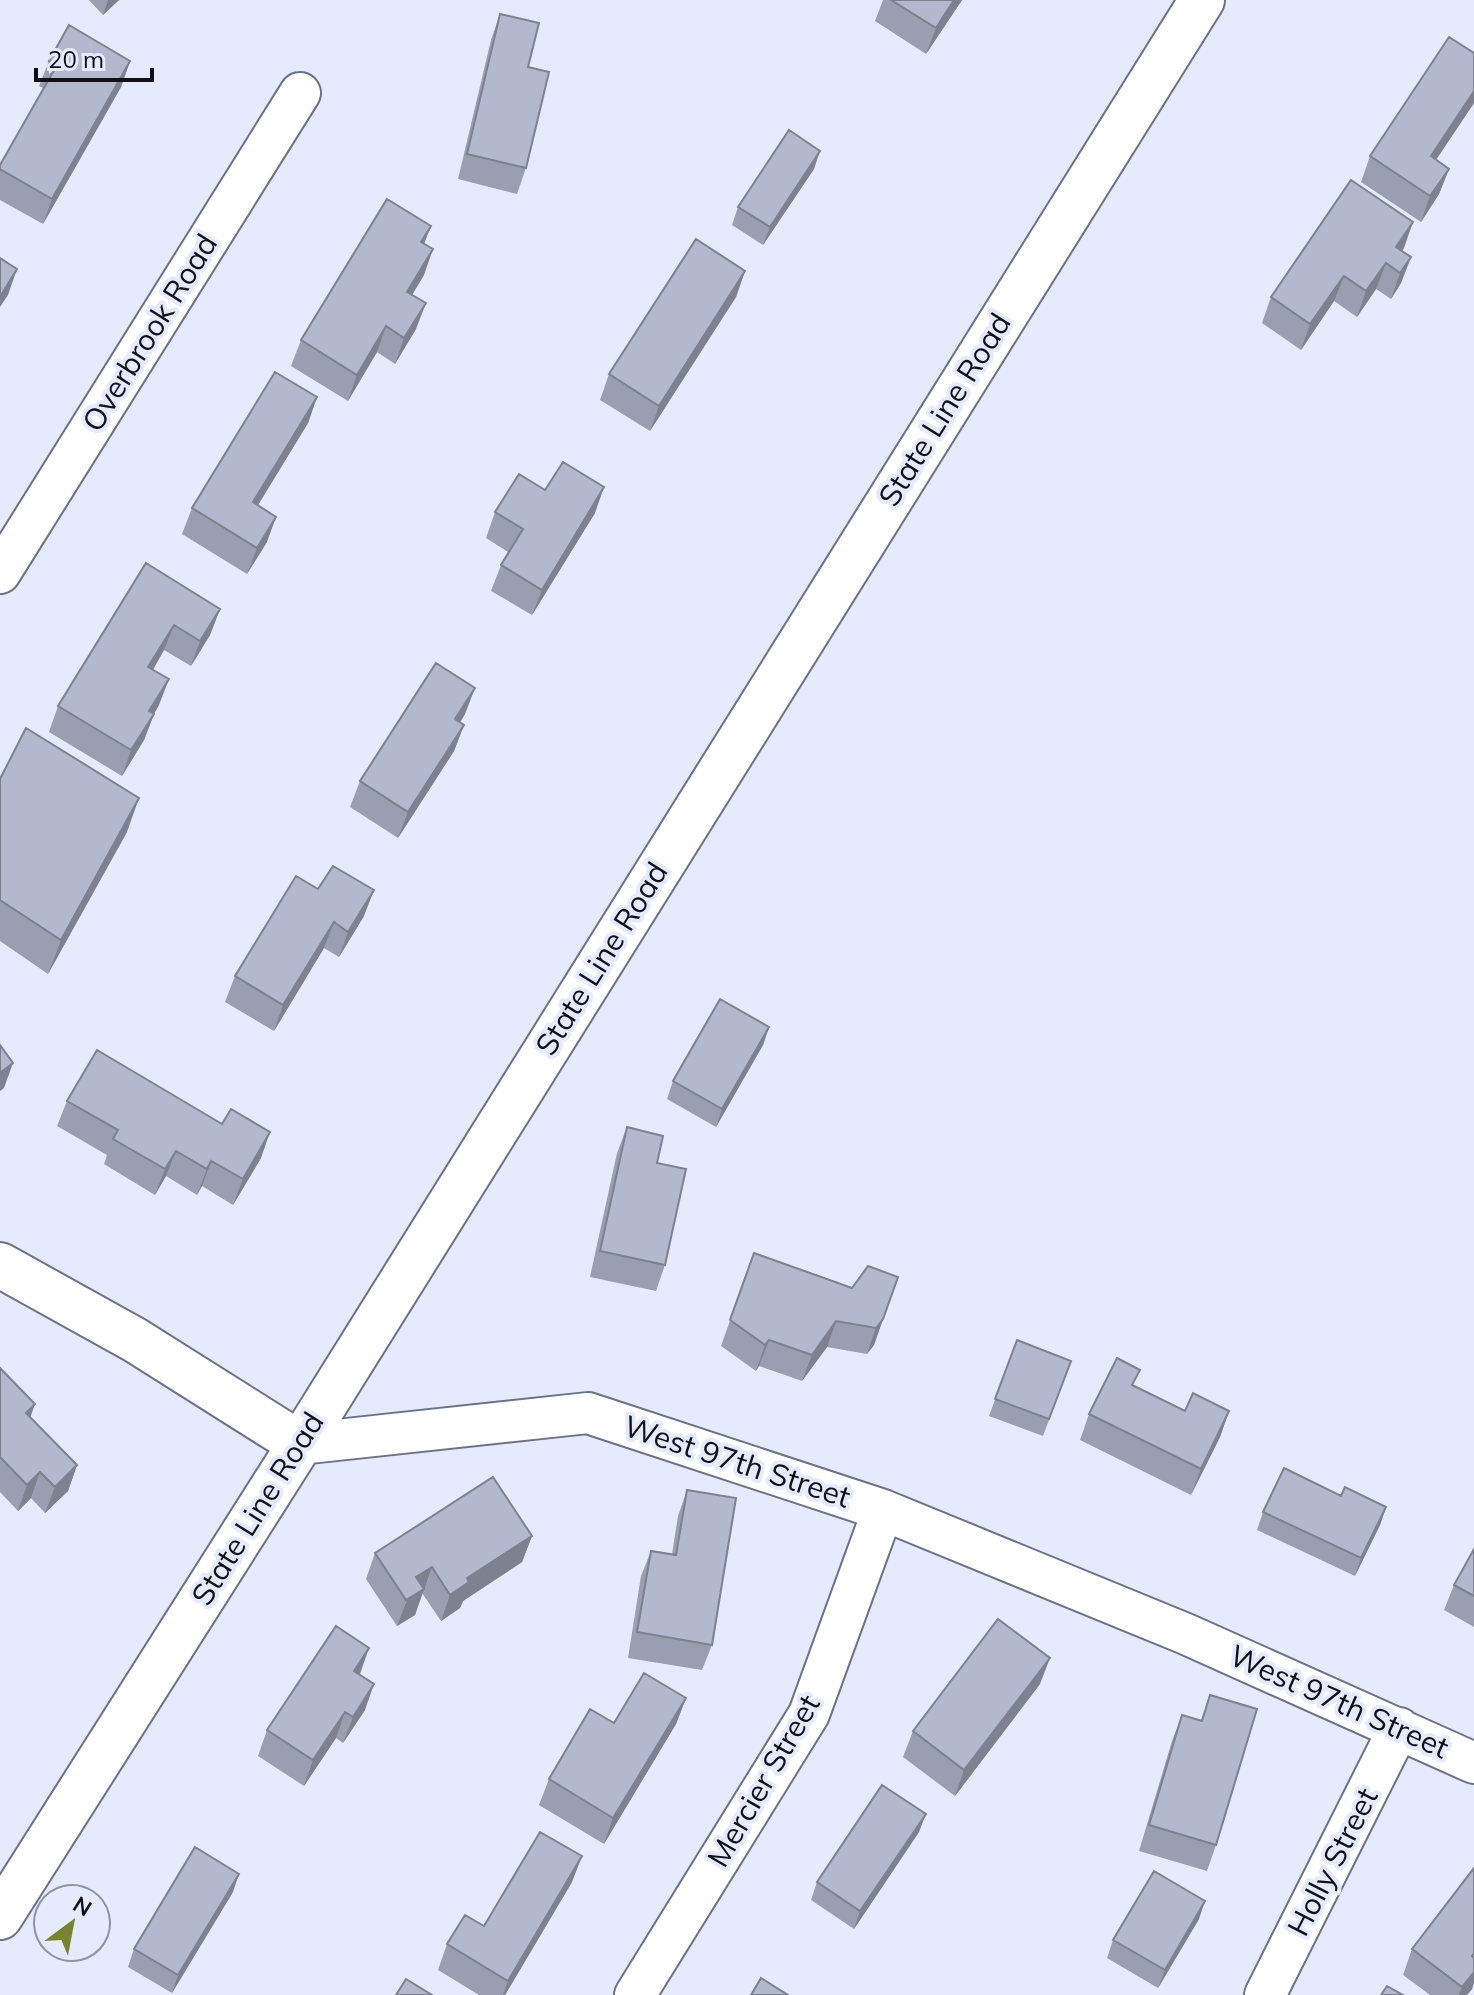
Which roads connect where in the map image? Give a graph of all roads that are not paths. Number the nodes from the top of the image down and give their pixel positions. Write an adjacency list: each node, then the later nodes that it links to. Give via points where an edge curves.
1 (1202, 0): 5 (main road, State Line Road)
2 (300, 93): 3 (street, Overbrook Road)
3 (0, 573)
4 (0, 1265): 5 (main road, via 135,1340)
5 (300, 1444): 6 (street, West 97th Street, via 588,1413); 9 (main road, State Line Road)
6 (883, 1510): 7 (street, West 97th Street); 10 (street, Mercier Street, via 809,1714)
7 (1399, 1728): 8 (street, West 97th Street); 11 (street, Holly Street)
8 (1474, 1763)
9 (0, 1917)
10 (635, 1995)
11 (1265, 1995)

